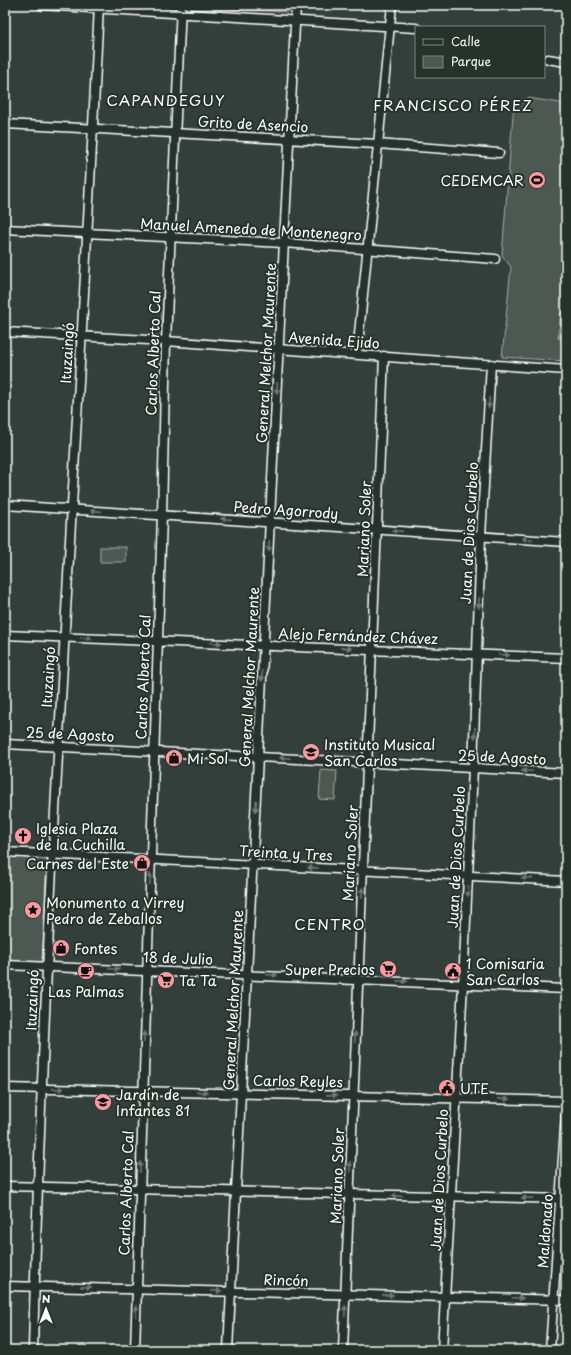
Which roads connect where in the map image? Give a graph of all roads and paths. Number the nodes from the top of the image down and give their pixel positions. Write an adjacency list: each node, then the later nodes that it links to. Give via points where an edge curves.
1 (41, 5): 4 (street)
2 (296, 5): 6 (street, General Melchor Maurente)
3 (392, 5): 7 (street)
4 (98, 7): 5 (street); 12 (street, Ituzaingó)
5 (181, 9): 6 (street); 13 (street, Carlos Alberto Cal)
6 (296, 19): 7 (street); 14 (street, General Melchor Maurente)
7 (390, 25): 8 (street); 15 (street)
8 (415, 28)
9 (548, 59): 10 (street)
10 (566, 62)
11 (5, 124): 12 (street, Grito de Asencio)
12 (92, 128): 13 (street, Grito de Asencio); 18 (street, Ituzaingó)
13 (176, 134): 14 (street, Grito de Asencio); 19 (street, Carlos Alberto Cal)
14 (290, 139): 15 (street, Grito de Asencio); 20 (street, General Melchor Maurente)
15 (377, 144): 16 (street, Grito de Asencio); 21 (street)
16 (499, 153)
17 (5, 229): 18 (street, Manuel Amenedo de Montenegro)
18 (88, 233): 19 (street, Manuel Amenedo de Montenegro); 24 (street, Ituzaingó)
19 (171, 237): 20 (street, Manuel Amenedo de Montenegro); 25 (street, Carlos Alberto Cal)
20 (284, 243): 21 (street, Manuel Amenedo de Montenegro); 26 (street, General Melchor Maurente)
21 (367, 248): 22 (street, Manuel Amenedo de Montenegro); 27 (street)
22 (495, 259)
23 (5, 332): 24 (street, Avenida Ejido)
24 (80, 336): 25 (street, Avenida Ejido); 32 (street, Ituzaingó)
25 (166, 341): 26 (street, Avenida Ejido); 33 (street, Carlos Alberto Cal)
26 (279, 350): 27 (street, Avenida Ejido); 34 (street, General Melchor Maurente, one-way to 34)
27 (357, 354): 28 (street, Avenida Ejido)
28 (384, 356): 29 (street, Avenida Ejido); 35 (street, Mariano Soler)
29 (491, 364): 30 (street, Avenida Ejido); 36 (street, Juan de Dios Curbelo, one-way to 36)
30 (566, 370)
31 (5, 505): 32 (street, Pedro Agorrody)
32 (71, 509): 33 (street, Pedro Agorrody, one-way to 32); 39 (street, Ituzaingó)
33 (162, 515): 34 (street, Pedro Agorrody, one-way to 33); 40 (street, Carlos Alberto Cal)
34 (270, 522): 35 (street, Pedro Agorrody); 41 (street, General Melchor Maurente, one-way to 41)
35 (377, 529): 36 (street, Pedro Agorrody, one-way to 35); 42 (street, Mariano Soler)
36 (481, 536): 37 (street, Pedro Agorrody, one-way to 36); 43 (street, Juan de Dios Curbelo, one-way to 43)
37 (566, 542)
38 (5, 635): 39 (street, Alejo Fernández Chávez)
39 (63, 638): 40 (street, Alejo Fernández Chávez, one-way to 40); 46 (street, Ituzaingó)
40 (157, 641): 41 (street, Alejo Fernández Chávez, one-way to 41); 47 (street, Carlos Alberto Cal)
41 (264, 645): 42 (street, Alejo Fernández Chávez, one-way to 42); 48 (street, General Melchor Maurente, one-way to 48)
42 (372, 649): 43 (street, Alejo Fernández Chávez); 49 (street, Mariano Soler)
43 (477, 654): 44 (street, Alejo Fernández Chávez, one-way to 44); 50 (street, Juan de Dios Curbelo, one-way to 50)
44 (566, 658)
45 (5, 744): 46 (street, 25 de Agosto)
46 (58, 747): 47 (street, 25 de Agosto, one-way to 46); 53 (street, Ituzaingó)
47 (154, 751): 48 (street, 25 de Agosto); 54 (street, Carlos Alberto Cal)
48 (258, 756): 49 (street, 25 de Agosto, one-way to 48); 55 (street, General Melchor Maurente, one-way to 55)
49 (368, 763): 50 (street, 25 de Agosto); 56 (street, Mariano Soler)
50 (473, 768): 51 (street, 25 de Agosto, one-way to 50); 57 (street, Juan de Dios Curbelo)
51 (566, 773)
52 (5, 852): 53 (street, Treinta y Tres)
53 (52, 854): 54 (street, Treinta y Tres); 60 (street, Ituzaingó)
54 (150, 859): 55 (street, Treinta y Tres); 61 (street, Carlos Alberto Cal, one-way to 54)
55 (253, 865): 56 (street, Treinta y Tres, one-way to 55); 62 (street, General Melchor Maurente)
56 (363, 870): 57 (street, Treinta y Tres); 63 (street, Mariano Soler, one-way to 56)
57 (468, 875): 58 (street, Treinta y Tres, one-way to 57); 64 (street, Juan de Dios Curbelo, one-way to 64)
58 (566, 881)
59 (5, 965): 60 (street, 18 de Julio)
60 (46, 966): 61 (street, 18 de Julio, one-way to 61); 67 (street, Ituzaingó)
61 (147, 970): 62 (street, 18 de Julio); 68 (street, Carlos Alberto Cal, one-way to 61)
62 (247, 974): 63 (street, 18 de Julio, one-way to 63); 69 (street, General Melchor Maurente)
63 (358, 979): 64 (street, 18 de Julio, one-way to 64); 70 (street, Mariano Soler, one-way to 63)
64 (463, 984): 65 (street, 18 de Julio); 71 (street, Juan de Dios Curbelo)
65 (566, 989)
66 (5, 1088): 67 (street, Carlos Reyles)
67 (43, 1088): 68 (street, Carlos Reyles, one-way to 68); 75 (street, Ituzaingó)
68 (143, 1090): 69 (street, Carlos Reyles, one-way to 69); 76 (street, Carlos Alberto Cal, one-way to 68)
69 (242, 1093): 70 (street, Carlos Reyles, one-way to 70); 77 (street, General Melchor Maurente)
70 (353, 1095): 71 (street, Carlos Reyles); 78 (street, Mariano Soler, one-way to 70)
71 (456, 1098): 72 (street, Carlos Reyles, one-way to 72); 79 (street, Juan de Dios Curbelo)
72 (566, 1101)
73 (566, 1113): 80 (street, Maldonado)
74 (5, 1186): 75 (street)
75 (38, 1187): 76 (street); 82 (street, Ituzaingó)
76 (140, 1190): 77 (street); 83 (street, Carlos Alberto Cal)
77 (236, 1192): 78 (street); 84 (street, General Melchor Maurente)
78 (349, 1195): 79 (street, one-way to 78); 85 (street, Mariano Soler)
79 (451, 1198): 80 (street, one-way to 79); 86 (street, Juan de Dios Curbelo)
80 (563, 1199): 87 (street, Maldonado)
81 (5, 1286): 82 (street, Rincón)
82 (35, 1286): 83 (street, Rincón, one-way to 83); 89 (street, Ituzaingó)
83 (136, 1289): 84 (street, Rincón, one-way to 84); 90 (street, Carlos Alberto Cal, one-way to 83)
84 (231, 1291): 85 (street, Rincón); 91 (street, General Melchor Maurente)
85 (345, 1295): 86 (street, Rincón, one-way to 86); 92 (street, Mariano Soler, one-way to 85)
86 (444, 1296): 87 (street, Rincón, one-way to 87); 93 (street, Juan de Dios Curbelo)
87 (554, 1300): 88 (street, Rincón); 94 (street, Maldonado)
88 (566, 1300)
89 (33, 1350)
90 (135, 1350)
91 (228, 1350)
92 (343, 1350)
93 (442, 1350)
94 (550, 1350)

